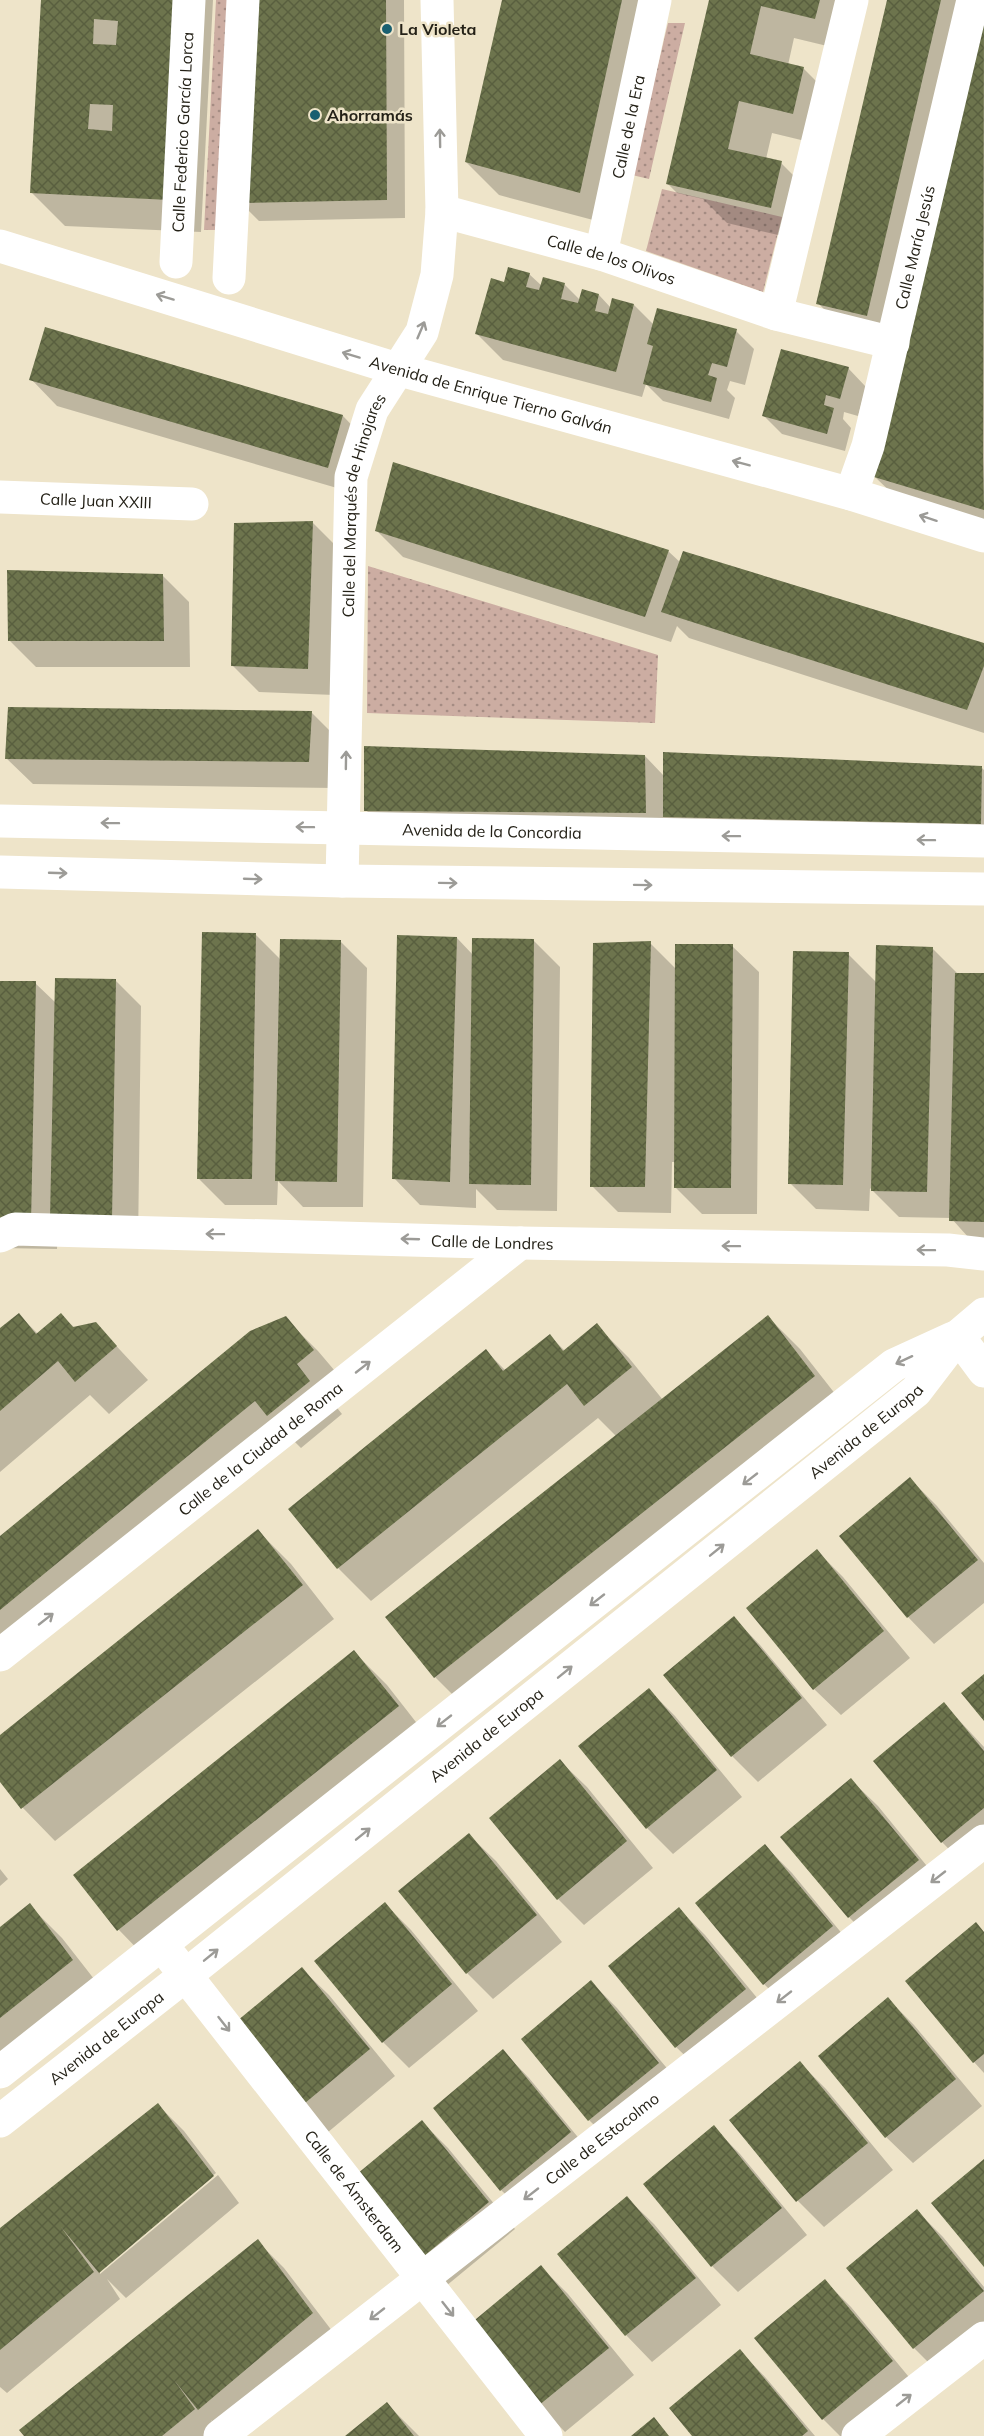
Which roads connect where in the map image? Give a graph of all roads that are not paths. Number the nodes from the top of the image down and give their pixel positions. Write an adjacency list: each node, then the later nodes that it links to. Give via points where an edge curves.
1 (189, 0): 10 (street, Calle Federico García Lorca)
2 (243, 0): 11 (street)
3 (436, 0): 7 (street, Calle del Marqués de Hinojares, one-way to 3)
4 (655, 0): 9 (street, Calle de la Era)
5 (852, 0): 12 (street)
6 (972, 0): 13 (street, Calle María Jesús)
7 (442, 212): 9 (street, Calle de los Olivos); 14 (street, Calle del Marqués de Hinojares, one-way to 7, via 422,332 437,275)
8 (0, 246): 14 (street, Avenida de Enrique Tierno Galván, one-way to 8)
9 (601, 254): 12 (street, Calle de los Olivos)
10 (176, 262)
11 (229, 278)
12 (776, 314): 13 (street, Calle de los Olivos)
13 (893, 343): 15 (street, Calle María Jesús, via 868,446)
14 (397, 369): 15 (street, Avenida de Enrique Tierno Galván, one-way to 14); 20 (street, Calle del Marqués de Hinojares, one-way to 14, via 351,477 372,411)
15 (851, 494): 18 (street, Avenida de Enrique Tierno Galván, one-way to 15)
16 (0, 497): 17 (street, Calle Juan XXIII)
17 (192, 504)
18 (984, 536)
19 (0, 820): 20 (street, Avenida de la Concordia, one-way to 19)
20 (344, 828): 21 (street, Avenida de la Concordia, one-way to 20); 23 (street, Calle del Marqués de Hinojares)
21 (984, 841)
22 (0, 872): 23 (street, one-way to 23)
23 (342, 881): 24 (street, one-way to 24)
24 (984, 889)
25 (0, 1236): 26 (street, Calle de Londres, one-way to 25, via 15,1229)
26 (519, 1243): 27 (street, Calle de Londres, one-way to 26, via 948,1250); 31 (street, Calle de la Ciudad de Roma, one-way to 26)
27 (984, 1254)
28 (984, 1314): 29 (street, Avenida de Europa)
29 (958, 1336): 30 (street); 33 (street, Avenida de Europa, one-way to 33, via 894,1365); 34 (street, Avenida de Europa, one-way to 29, via 916,1391)
30 (984, 1371)
31 (0, 1655)
32 (984, 1841): 37 (street, Calle de Estocolmo, one-way to 37)
33 (161, 1945): 34 (street, Calle de Ámsterdam); 35 (street, Avenida de Europa)
34 (186, 1976): 36 (street, Avenida de Europa); 37 (street, Calle de Ámsterdam, one-way to 37)
35 (0, 2072)
36 (0, 2121)
37 (423, 2278): 39 (street, Calle de Estocolmo, one-way to 39); 40 (street, Calle de Ámsterdam, one-way to 40)
38 (984, 2338): 41 (street, one-way to 38)
39 (220, 2436)
40 (546, 2436)
41 (858, 2436)

